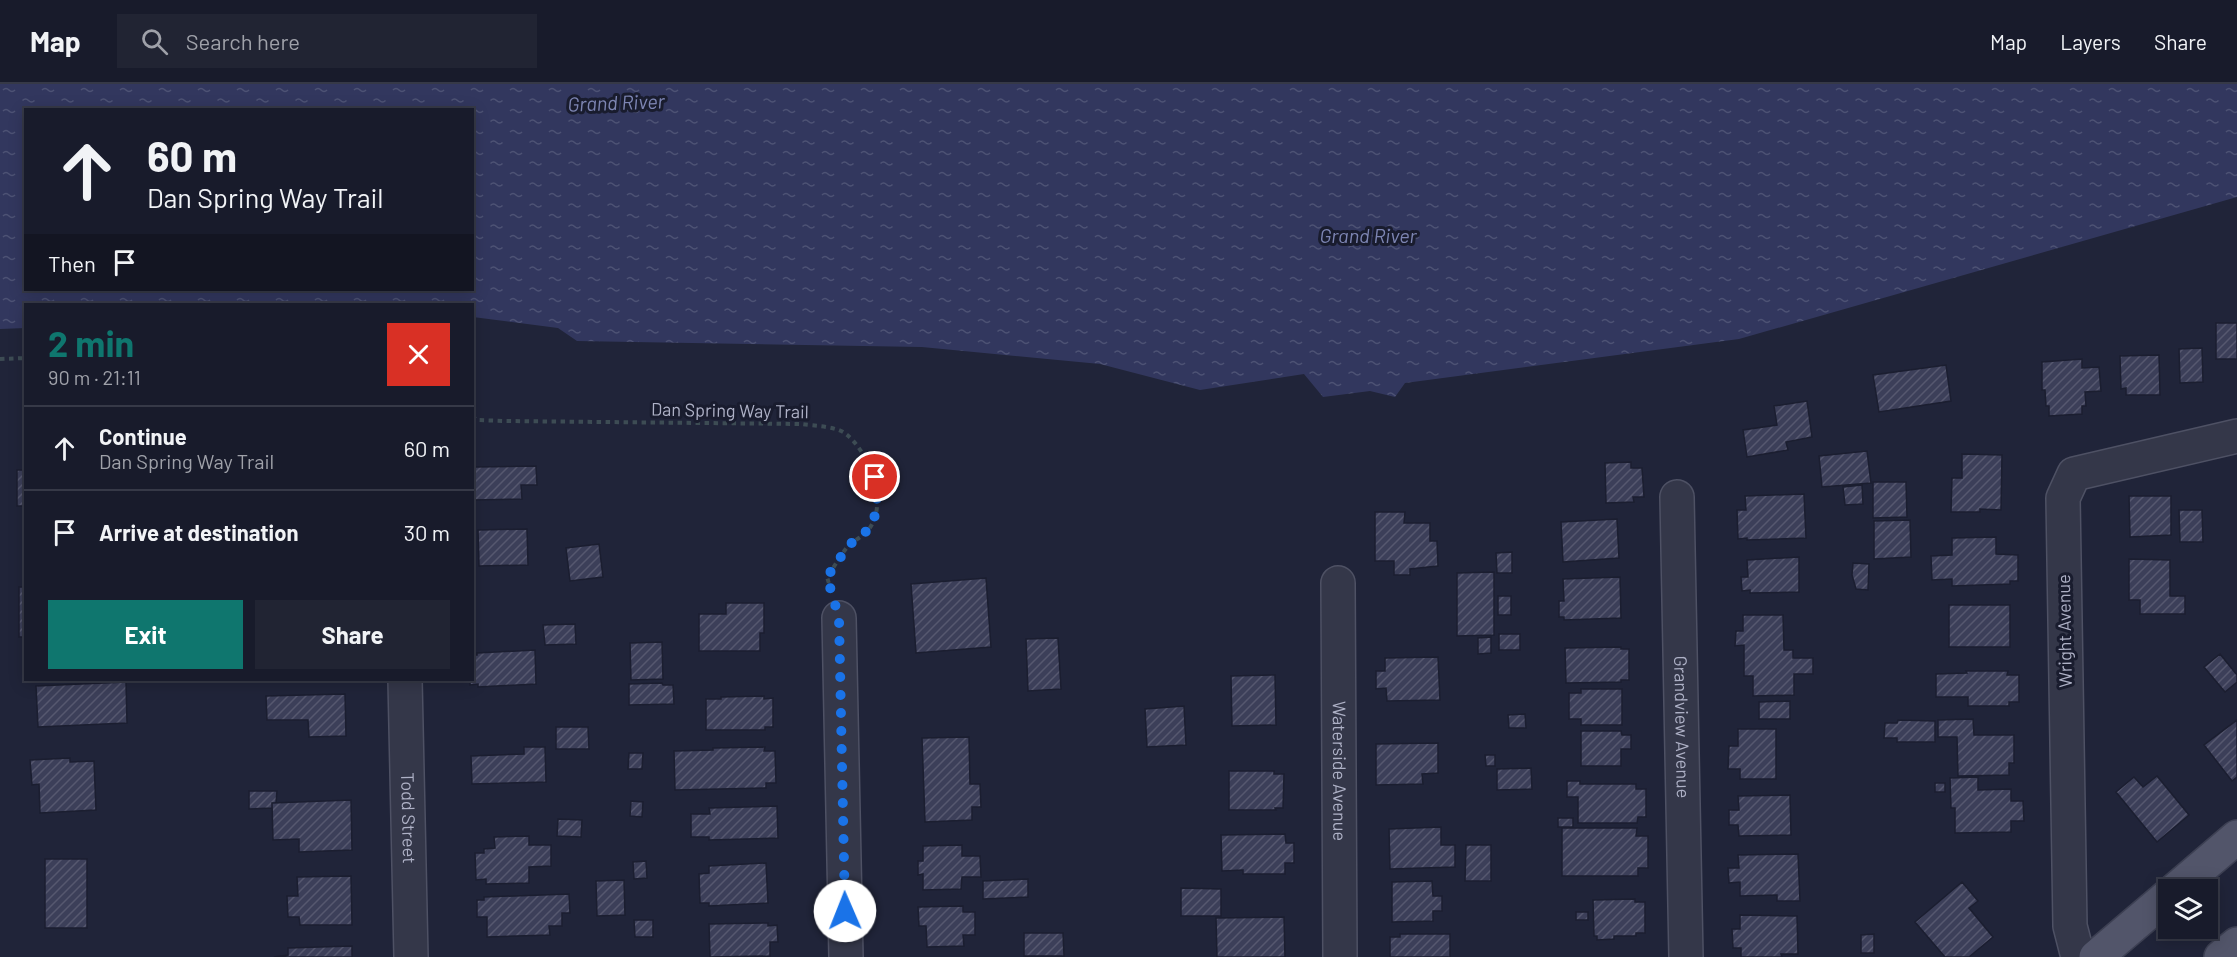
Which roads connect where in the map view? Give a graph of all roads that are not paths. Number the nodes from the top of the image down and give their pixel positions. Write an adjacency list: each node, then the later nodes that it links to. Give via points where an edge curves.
1 (2237, 436): 14 (street, Wright Avenue, via 2074,474 2063,498 2070,926)
2 (1677, 497): 13 (street, Grandview Avenue)
3 (1338, 583): 12 (street, Waterside Avenue)
4 (839, 618): 11 (street)
5 (405, 681): 10 (street, Todd Street)
6 (2237, 837): 7 (main road)
7 (2188, 879)
8 (2158, 904): 15 (main road)
9 (2237, 944): 16 (main road)
10 (411, 957)
11 (846, 957)
12 (1341, 957)
13 (1686, 957)
14 (2079, 957)
15 (2096, 957)
16 (2220, 957)

